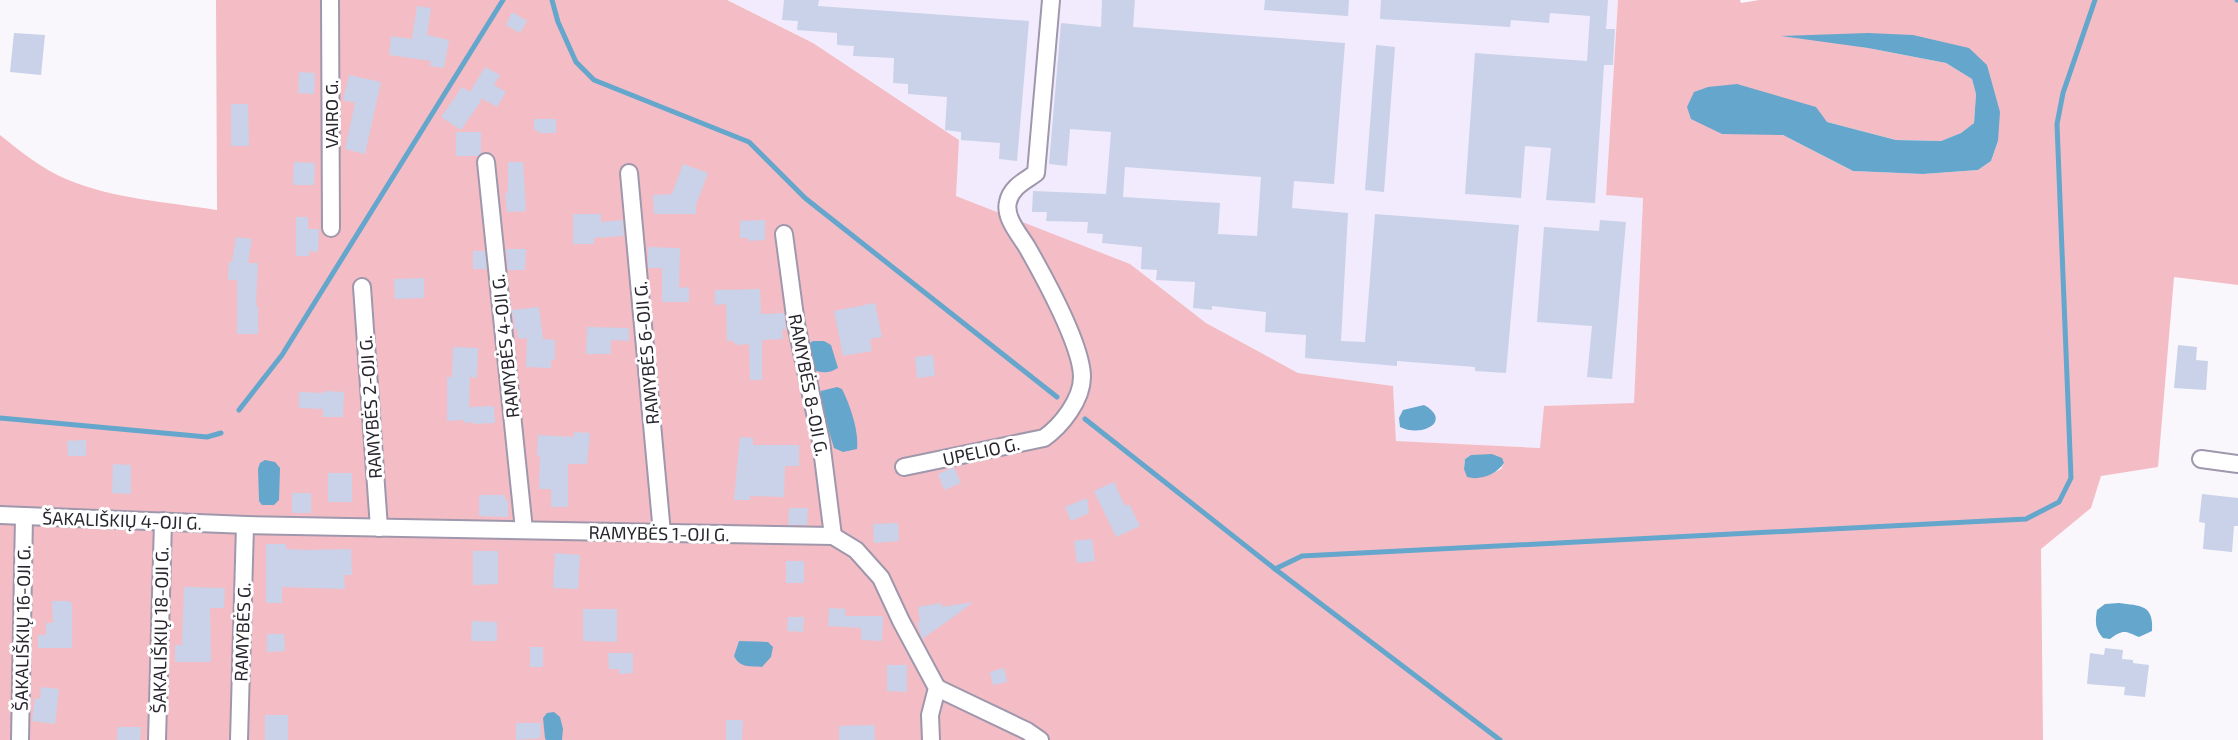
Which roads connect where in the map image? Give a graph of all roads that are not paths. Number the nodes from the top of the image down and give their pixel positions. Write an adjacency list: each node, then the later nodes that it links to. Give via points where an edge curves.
1 (330, 0): 5 (street, VAIRO G.)
2 (1051, 0): 10 (street, UPELIO G., via 1036,173 1012,190 1007,212 1066,324 1080,360 1079,395 1056,430 1044,438)
3 (486, 162): 16 (street, RAMYBĖS 4-OJI G.)
4 (629, 173): 17 (street, RAMYBĖS 6-OJI G.)
5 (331, 228)
6 (784, 234): 18 (street, RAMYBĖS 8-OJI G., via 796,324 821,441)
7 (362, 287): 15 (street, RAMYBĖS 2-OJI G.)
8 (2201, 459): 9 (street)
9 (2238, 464)
10 (904, 467)
11 (0, 514): 12 (street, ŠAKALIŠKIŲ 4-OJI G.)
12 (24, 516): 13 (street, ŠAKALIŠKIŲ 4-OJI G.); 20 (street, ŠAKALIŠKIŲ 16-OJI G.)
13 (162, 521): 14 (street, ŠAKALIŠKIŲ 4-OJI G.); 21 (street, ŠAKALIŠKIŲ 18-OJI G.)
14 (245, 525): 15 (street, RAMYBĖS 1-OJI G.); 22 (street, RAMYBĖS G.)
15 (379, 528): 16 (street, RAMYBĖS 1-OJI G.)
16 (524, 530): 17 (street, RAMYBĖS 1-OJI G.)
17 (662, 533): 18 (street, RAMYBĖS 1-OJI G.)
18 (833, 536): 19 (street, via 856,550 881,578)
19 (938, 688): 23 (street, via 930,715); 24 (street)
20 (20, 740)
21 (157, 740)
22 (238, 740)
23 (931, 740)
24 (1041, 740)

